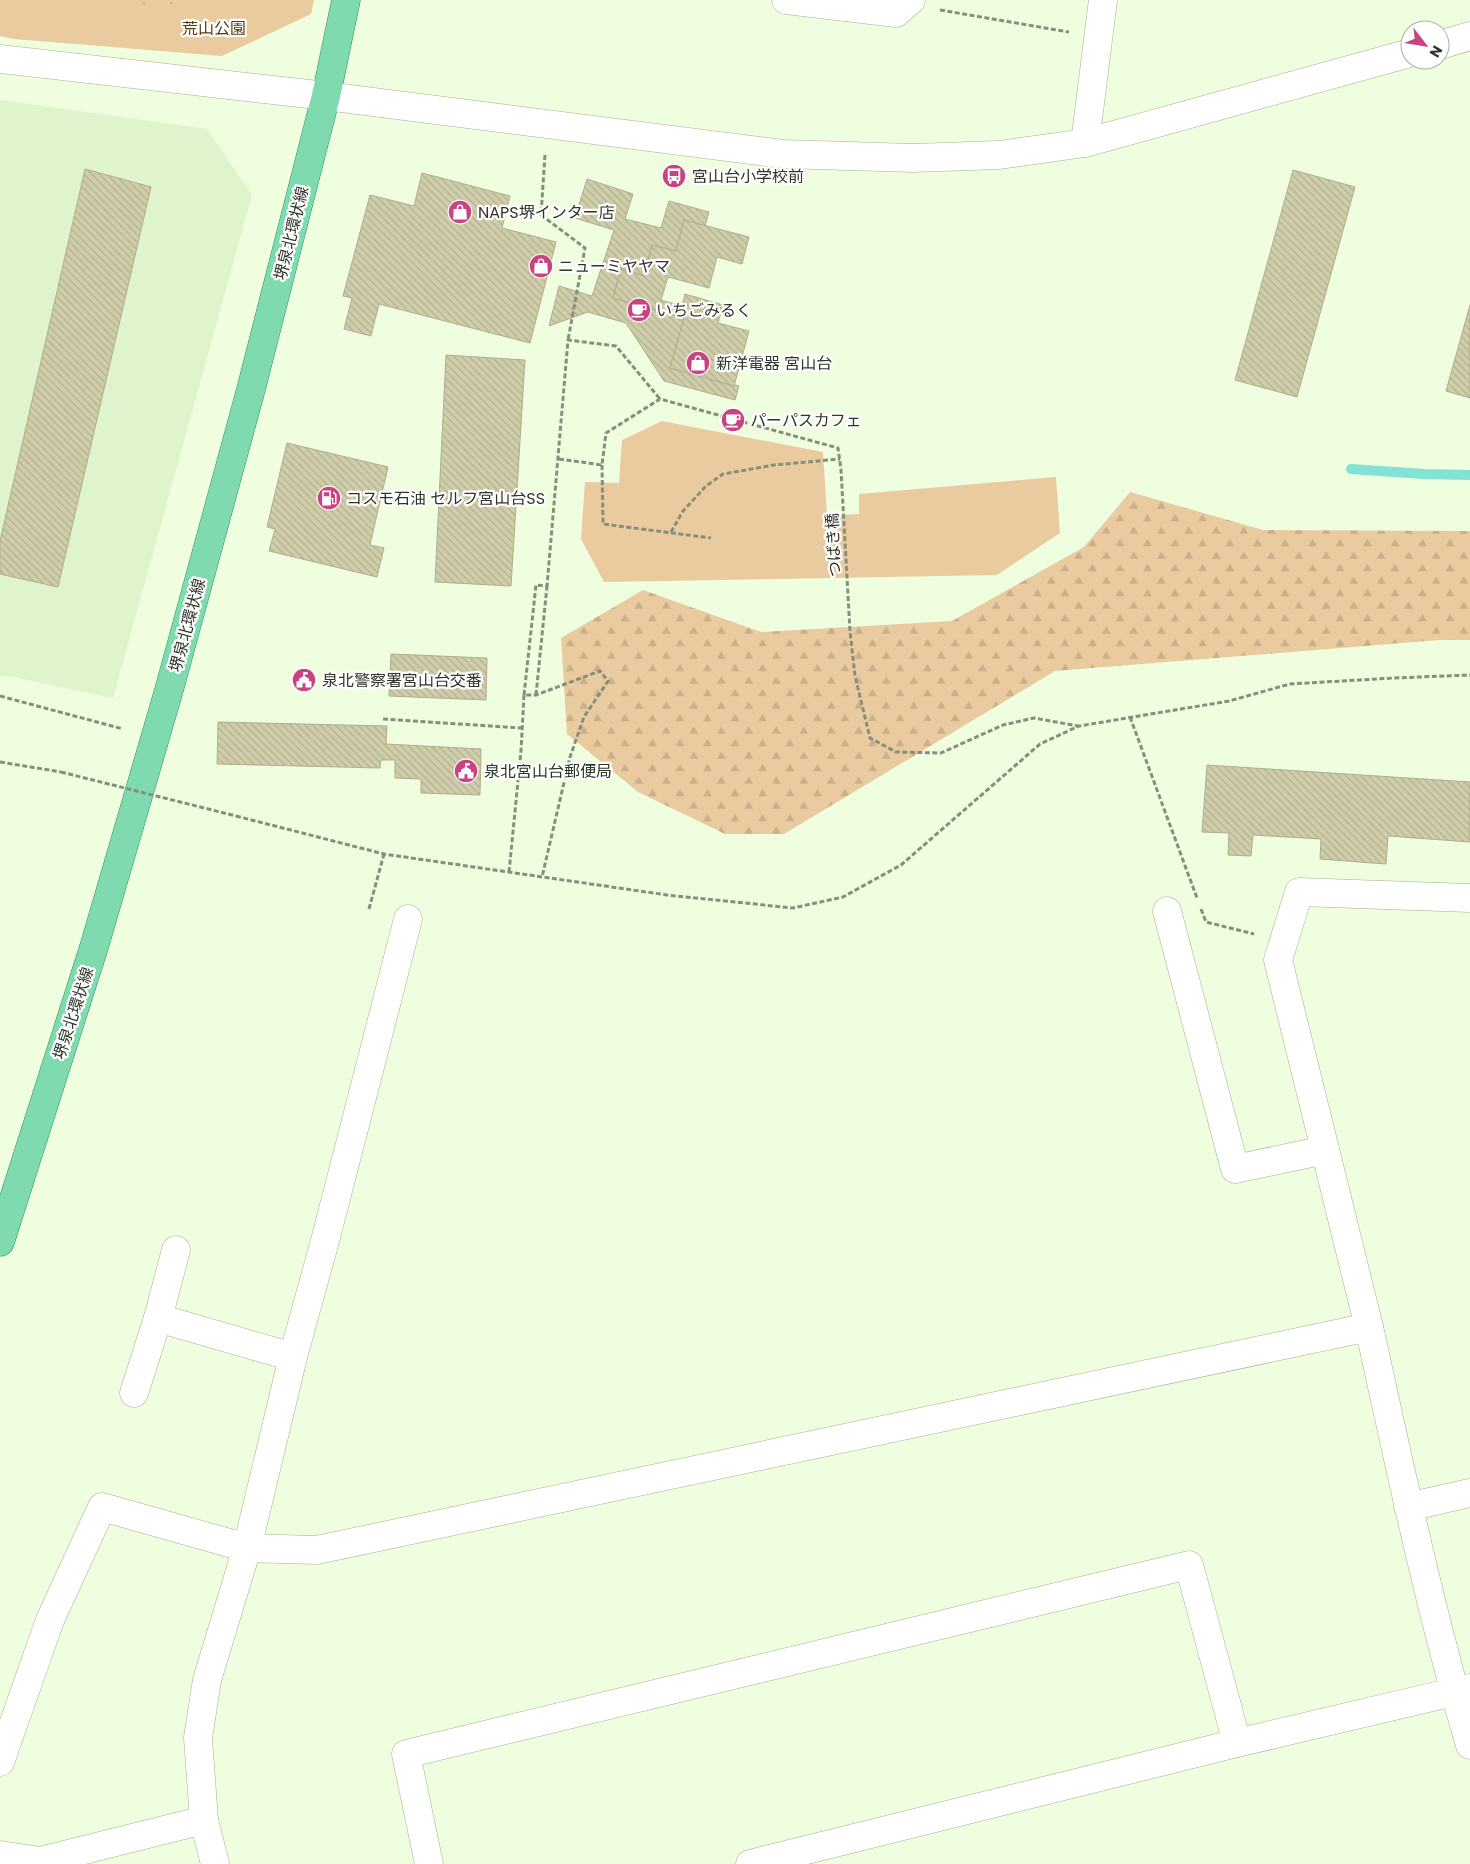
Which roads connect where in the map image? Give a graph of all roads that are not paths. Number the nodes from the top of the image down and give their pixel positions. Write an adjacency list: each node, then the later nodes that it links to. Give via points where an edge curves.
1 (346, 0): 9 (main road, 堺泉北環状線)
2 (786, 0): 4 (street, via 896,13)
3 (1103, 0): 10 (street)
4 (909, 2)
5 (1470, 36): 6 (street)
6 (1450, 42)
7 (1400, 56): 10 (street)
8 (0, 59): 9 (street)
9 (326, 96): 10 (street, via 792,154 913,158 999,155); 15 (main road, 堺泉北環状線, via 169,690 94,947)
10 (1085, 143)
11 (1470, 898): 14 (street, via 1299,892 1278,960)
12 (1167, 912): 14 (street, via 1235,1169)
13 (408, 919): 19 (street)
14 (1325, 1150): 18 (street)
15 (0, 1242)
16 (176, 1250): 17 (street)
17 (158, 1318): 19 (street); 20 (street)
18 (1369, 1327): 22 (street); 23 (street, via 317,1550)
19 (294, 1357): 23 (street)
20 (134, 1393)
21 (1470, 1493): 22 (street)
22 (1408, 1507): 24 (street)
23 (247, 1548): 27 (street, via 102,1507 50,1620); 28 (street, via 208,1680 198,1738)
24 (1462, 1690): 25 (street); 26 (street)
25 (1237, 1743): 31 (street, via 1188,1565 406,1754); 32 (street)
26 (1470, 1745)
27 (0, 1762)
28 (204, 1820): 29 (street, via 40,1861); 30 (street)
29 (0, 1855)
30 (215, 1864)
31 (429, 1864)
32 (750, 1864)

